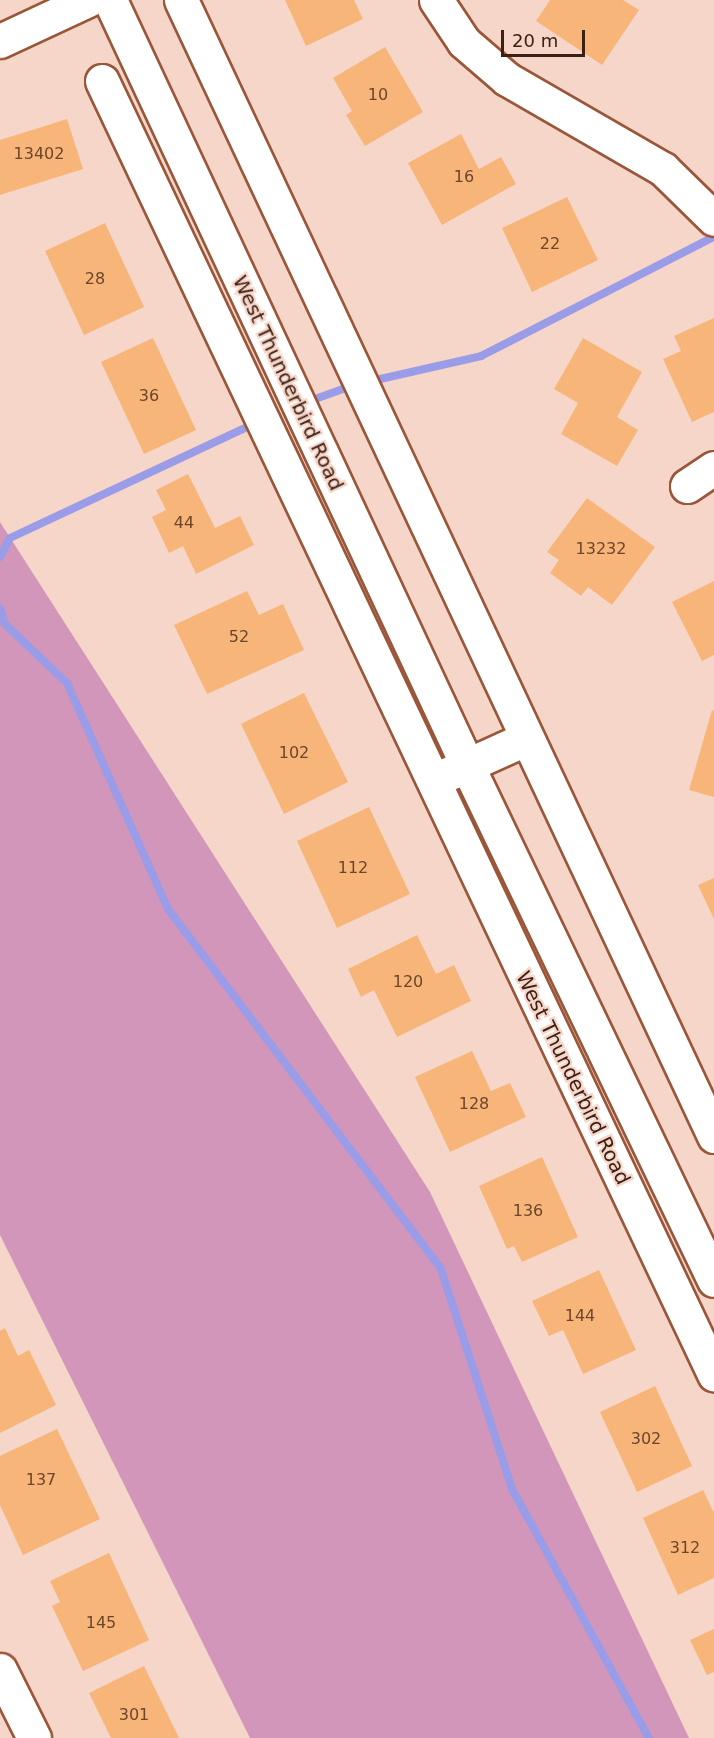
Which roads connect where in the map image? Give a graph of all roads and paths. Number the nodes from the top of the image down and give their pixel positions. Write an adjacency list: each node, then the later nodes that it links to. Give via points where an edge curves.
1 (88, 0): 5 (main road)
2 (110, 0): 11 (main road, West Thunderbird Road)
3 (181, 0): 10 (main road)
4 (436, 0): 7 (main road, via 464,42 507,78 663,169)
5 (0, 41)
6 (102, 81): 12 (main road, West Thunderbird Road)
7 (714, 219)
8 (714, 468): 9 (main road)
9 (687, 486)
10 (525, 739): 11 (main road); 13 (main road)
11 (467, 765): 12 (main road); 14 (main road, West Thunderbird Road)
12 (431, 782): 15 (main road, West Thunderbird Road)
13 (714, 1136)
14 (714, 1280)
15 (714, 1374)
16 (0, 1670): 17 (main road)
17 (34, 1738)

